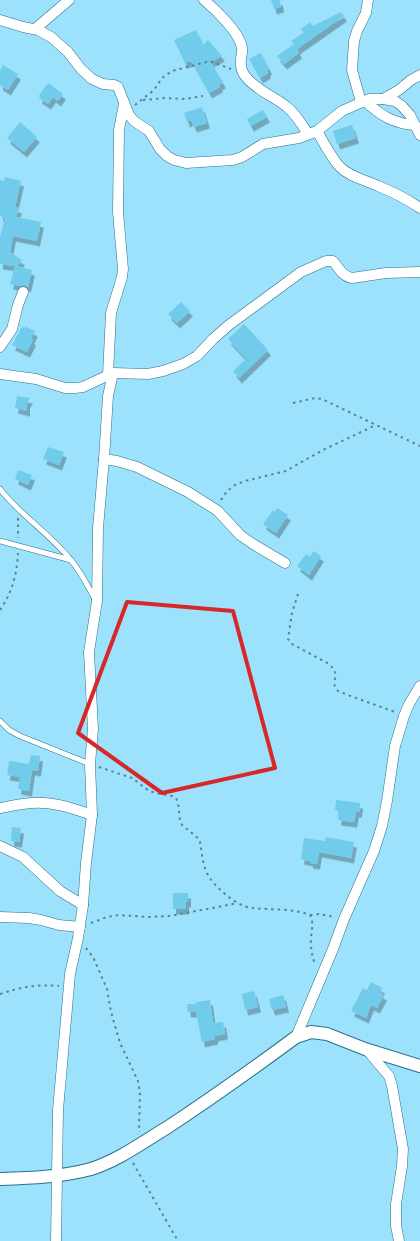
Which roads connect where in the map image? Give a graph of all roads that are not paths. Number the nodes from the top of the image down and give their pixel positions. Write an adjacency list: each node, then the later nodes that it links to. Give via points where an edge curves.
1 (68, 0): 5 (street)
2 (204, 0): 11 (street, via 226,21 239,40 243,49 240,60 244,76 286,106)
3 (368, 0): 8 (street, via 354,41 352,70)
4 (0, 20): 5 (street)
5 (35, 29): 9 (street, via 59,42 92,79 118,87)
6 (420, 75): 7 (street)
7 (383, 99): 8 (street); 10 (street, via 402,106)
8 (363, 102): 10 (street, via 382,116); 11 (street, via 342,111)
9 (125, 107): 11 (street, via 134,121 149,131 167,156 186,163 233,160 263,144 299,138); 18 (street, via 119,130 118,202 123,269 111,312)
10 (415, 125): 12 (street)
11 (312, 132): 13 (street, via 341,168)
12 (420, 135)
13 (420, 208)
14 (420, 272): 18 (street, via 352,278 344,275 333,261 326,260 301,272 229,325 184,364 148,374)
15 (23, 292): 16 (street, via 12,329)
16 (0, 347)
17 (0, 374): 18 (street, via 65,388 83,387)
18 (110, 374): 19 (street)
19 (104, 459): 23 (street, via 137,467 188,492 218,511 240,535); 24 (street, via 98,528)
20 (0, 489): 22 (lane)
21 (0, 541): 22 (lane)
22 (71, 560): 24 (lane)
23 (285, 563)
24 (97, 601): 27 (street, via 89,652 93,729)
25 (420, 686): 34 (street, via 409,704 395,746 382,826 374,850)
26 (0, 721): 27 (lane, via 20,736)
27 (90, 764): 29 (street)
28 (0, 808): 29 (street, via 32,802 51,803)
29 (92, 815): 31 (street)
30 (0, 846): 31 (street, via 23,857 60,891)
31 (83, 905): 33 (street)
32 (0, 917): 33 (street, via 36,919)
33 (79, 933): 37 (street, via 70,974 58,1110)
34 (296, 1037): 35 (street, via 311,1032 327,1034); 37 (street, via 204,1103 132,1149 91,1168)
35 (366, 1049): 36 (street); 40 (street, via 392,1086 402,1142 396,1204)
36 (420, 1066)
37 (58, 1176): 38 (street); 39 (street)
38 (0, 1179)
39 (56, 1241)
40 (399, 1241)

